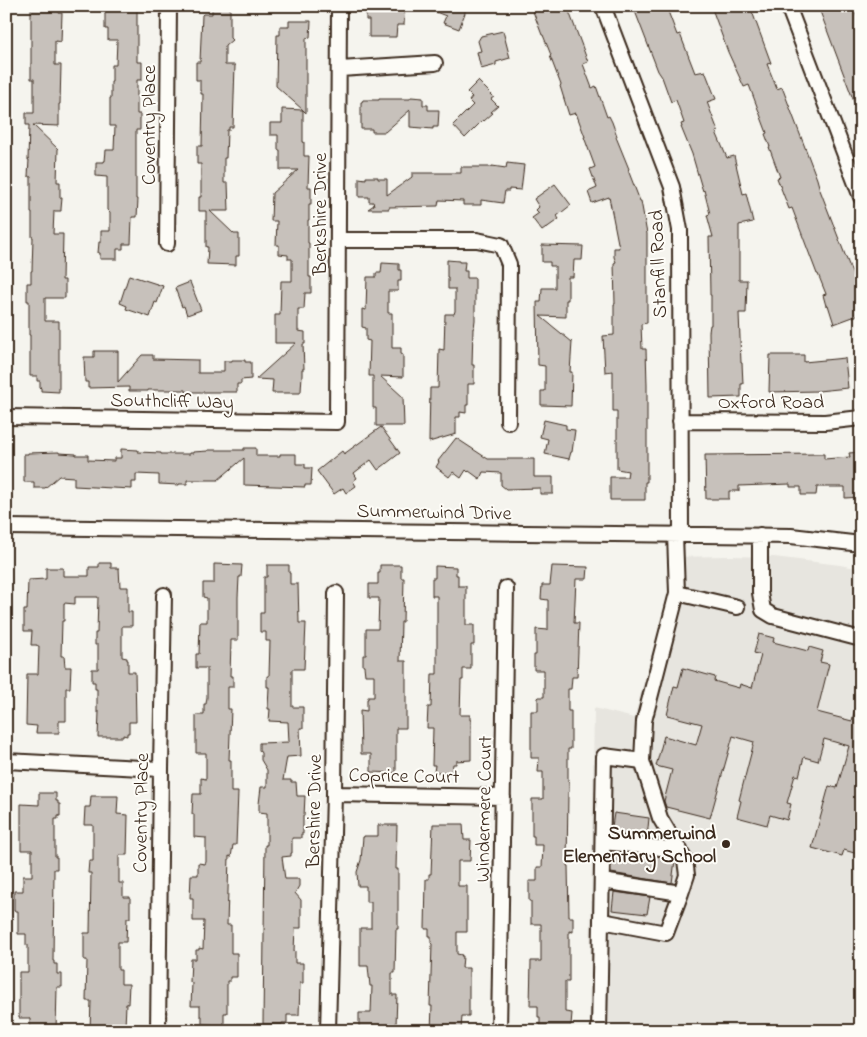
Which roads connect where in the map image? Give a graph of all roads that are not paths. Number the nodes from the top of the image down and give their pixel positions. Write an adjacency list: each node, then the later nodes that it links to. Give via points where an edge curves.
1 (169, 6): 9 (street, Coventry Place)
2 (340, 6): 6 (street, Berkshire Drive)
3 (604, 6): 12 (street, Stanfill Road, via 672,187 680,230)
4 (788, 6): 7 (street)
5 (435, 63): 6 (street)
6 (340, 69): 8 (street, Berkshire Drive)
7 (861, 197)
8 (339, 240): 13 (street, Berkshire Drive); 14 (street, via 477,240 501,245 508,264)
9 (167, 244)
10 (6, 417): 13 (street, Southcliff Way)
11 (861, 418): 12 (street, Oxford Road, via 825,422)
12 (680, 420): 16 (street, Stanfill Road)
13 (337, 422)
14 (508, 422)
15 (6, 527): 16 (street, Summerwind Drive)
16 (678, 534): 17 (street, Summerwind Drive); 21 (street, Stanfill Road)
17 (760, 535): 18 (street, Summerwind Drive); 24 (street, via 763,610 773,616)
18 (861, 544)
19 (506, 588): 29 (street, Windermere Court)
20 (336, 593): 28 (street, Bershire Drive)
21 (677, 593): 23 (street); 26 (street, Stanfill Road, via 644,721)
22 (164, 595): 27 (street, Coventry Place)
23 (738, 607)
24 (861, 639)
25 (6, 761): 27 (street)
26 (642, 761): 30 (street, via 604,756); 31 (street, via 660,818)
27 (161, 769): 35 (street, Coventry Place)
28 (334, 794): 29 (street, Coprice Court); 36 (street, Bershire Drive)
29 (503, 797): 37 (street, Windermere Court)
30 (603, 842): 31 (street); 32 (street)
31 (680, 850): 33 (street, via 687,875)
32 (602, 881): 33 (street); 34 (street)
33 (682, 893): 34 (street, via 666,932)
34 (602, 922): 38 (street)
35 (158, 1031)
36 (328, 1031)
37 (499, 1031)
38 (599, 1031)

